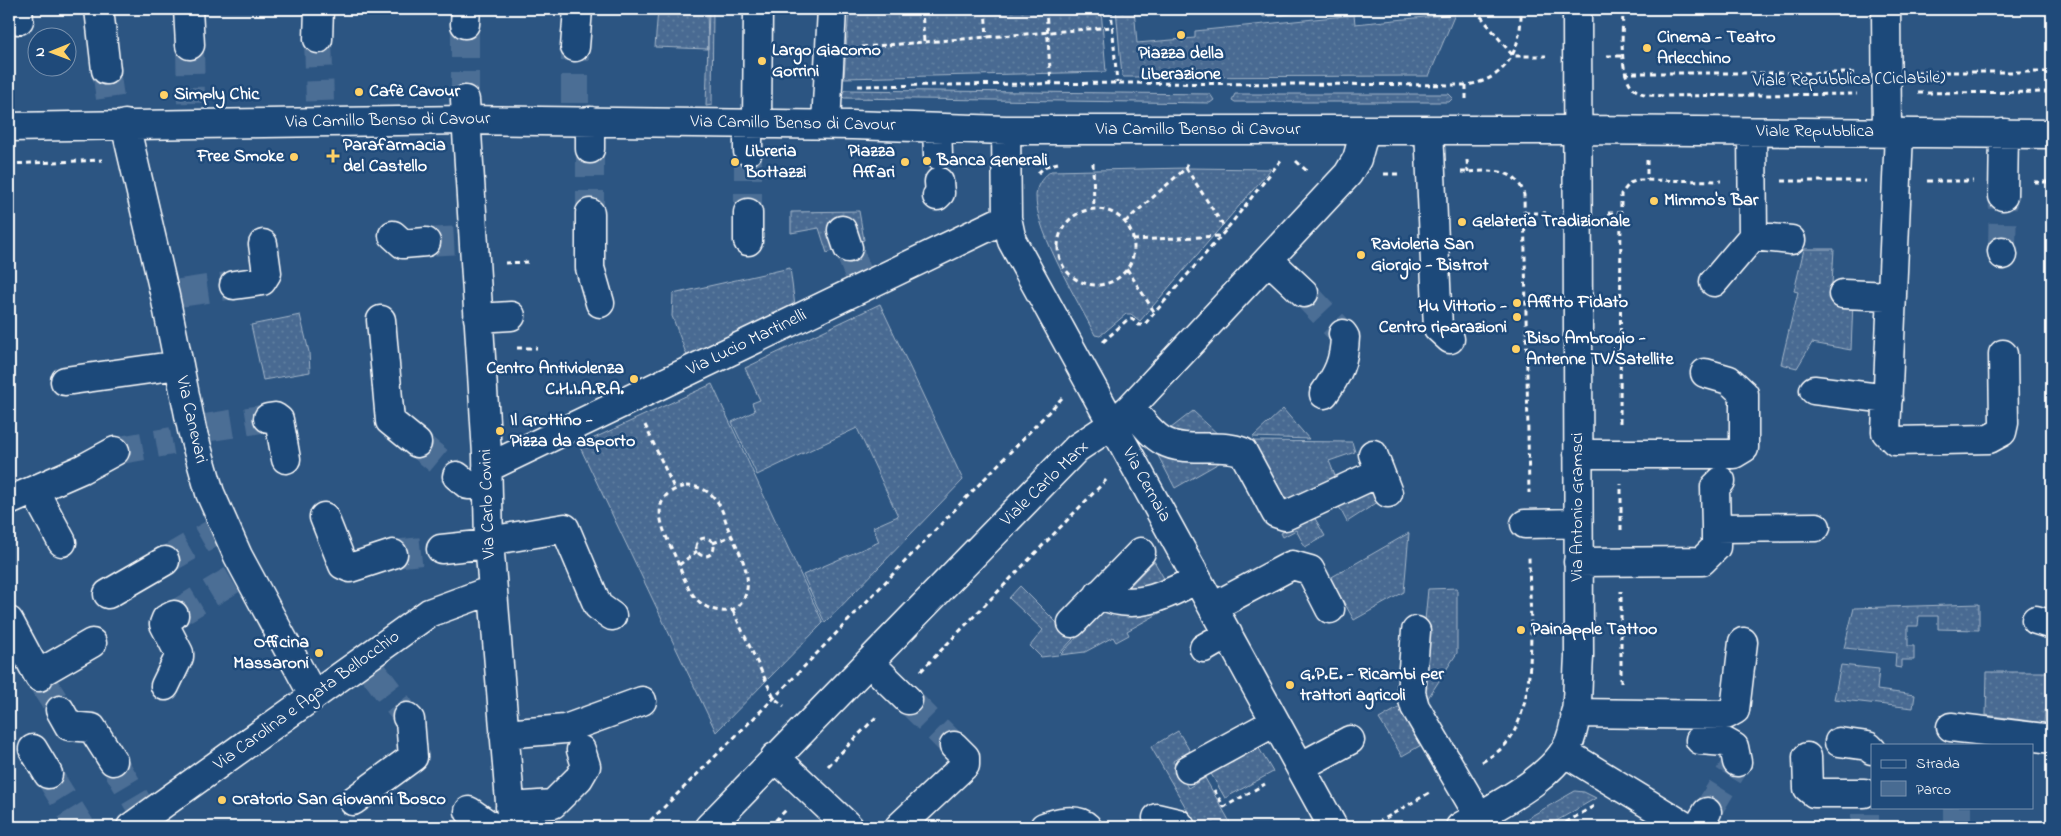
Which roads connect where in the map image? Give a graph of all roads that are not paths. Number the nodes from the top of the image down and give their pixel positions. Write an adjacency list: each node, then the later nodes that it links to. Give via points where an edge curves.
1 (99, 9): 12 (street)
2 (188, 9): 10 (street)
3 (319, 9): 9 (street)
4 (578, 9): 11 (street)
5 (758, 9): 16 (street)
6 (832, 9): 17 (street)
7 (1577, 9): 23 (street, Via Antonio Gramsci)
8 (1886, 9): 25 (street, via 1886,83)
9 (318, 39)
10 (190, 45)
11 (575, 47)
12 (106, 70)
13 (465, 110): 14 (street, Via Camillo Benso di Cavour); 15 (street, Via Camillo Benso di Cavour, via 191,113); 49 (street, Via Carlo Covini, via 467,239)
14 (580, 115): 16 (street, Via Camillo Benso di Cavour); 28 (street)
15 (117, 118): 18 (street, Via Camillo Benso di Cavour); 55 (street, Via Canevari, via 172,295)
16 (752, 123): 17 (street, Via Camillo Benso di Cavour); 29 (street)
17 (826, 124): 19 (street, Via Camillo Benso di Cavour)
18 (9, 127)
19 (937, 128): 20 (street, Via Camillo Benso di Cavour); 30 (street)
20 (1006, 130): 21 (street, Via Camillo Benso di Cavour); 34 (street, Via Cernaia)
21 (1365, 130): 22 (street, Via Camillo Benso di Cavour); 41 (street, Viale Carlo Marx, via 1357,159 1348,174)
22 (1429, 130): 23 (street, Via Camillo Benso di Cavour); 52 (street, via 1438,328)
23 (1577, 130): 24 (street, Viale Repubblica); 65 (street, Via Antonio Gramsci)
24 (1752, 132): 25 (street, Viale Repubblica); 36 (street)
25 (1893, 133): 26 (street, Viale Repubblica); 46 (street, via 1897,181)
26 (2004, 134): 27 (street, Viale Repubblica); 31 (street)
27 (2052, 134)
28 (590, 149)
29 (748, 151)
30 (938, 155)
31 (2003, 189)
32 (590, 212): 47 (street, via 590,268)
33 (748, 213): 38 (street)
34 (1007, 218): 61 (street, Via Cernaia, via 1012,241 1075,357); 69 (street, Via Lucio Martinelli, via 862,282)
35 (393, 235): 39 (street, via 403,244)
36 (1753, 236): 37 (street); 42 (street)
37 (1791, 240)
38 (748, 241)
39 (426, 242)
40 (263, 244): 43 (street, via 267,273 262,281)
41 (1269, 260): 44 (street); 61 (street, Viale Carlo Marx)
42 (1714, 282)
43 (234, 285)
44 (1304, 293)
45 (1843, 294): 46 (street)
46 (1892, 296): 60 (street)
47 (600, 303)
48 (511, 316): 49 (street)
49 (478, 318): 69 (street, Via Carlo Covini)
50 (381, 320): 63 (street, via 390,421)
51 (1343, 334): 59 (street, via 1345,349 1339,373)
52 (1450, 339)
53 (2003, 354): 60 (street, via 2004,423 2002,432 1989,439 1895,441 1886,432)
54 (82, 357): 55 (street, via 92,363)
55 (178, 358): 57 (street); 102 (street, Via Canevari, via 191,434 219,530 239,576)
56 (1705, 373): 65 (street, via 1729,380 1744,394 1744,448 1734,454)
57 (65, 381)
58 (1814, 390): 60 (street)
59 (1324, 394)
60 (1888, 399)
61 (1121, 416): 67 (street, via 1164,442 1196,448 1232,447 1243,452 1276,513 1285,516); 85 (street, Via Cernaia, via 1129,454); 100 (street, Viale Carlo Marx, via 1077,448)
62 (268, 418): 66 (street, via 279,420)
63 (416, 443)
64 (115, 451): 71 (street)
65 (1578, 454): 74 (street, Via Antonio Gramsci)
66 (286, 459)
67 (1380, 473)
68 (457, 476): 69 (street, via 468,485)
69 (487, 476): 79 (street, Via Carlo Covini)
70 (1722, 481): 77 (street, via 1715,487)
71 (34, 490): 72 (street); 78 (street)
72 (9, 501)
73 (324, 517): 82 (street, via 342,565 350,568)
74 (1578, 523): 75 (street); 84 (street, Via Antonio Gramsci)
75 (1526, 524)
76 (1816, 527): 77 (street)
77 (1716, 528): 84 (street, via 1716,547 1702,562)
78 (62, 542)
79 (489, 542): 80 (street); 86 (street, Via Carlo Covini); 92 (street, via 565,528 598,606)
80 (441, 549)
81 (1141, 552): 88 (street)
82 (393, 554)
83 (165, 561): 87 (street)
84 (1578, 562): 106 (street, Via Antonio Gramsci, via 1579,657)
85 (1198, 579): 88 (street, via 1173,592 1136,602 1118,603); 89 (street, Via Cernaia)
86 (492, 590): 102 (street, Via Carolina e Agata Bellocchio, via 429,613 367,664); 110 (street, Via Carlo Covini)
87 (108, 594)
88 (1099, 594): 93 (street)
89 (1213, 608): 90 (street, via 1292,565 1310,570); 96 (street, Via Cernaia)
90 (1330, 609)
91 (174, 615): 101 (street, via 164,624 179,657)
92 (612, 616)
93 (1072, 622)
94 (1416, 631): 132 (street, via 1411,694)
95 (11, 632): 98 (street, via 36,671)
96 (1228, 634): 99 (street); 108 (street, Via Cernaia)
97 (1743, 642): 106 (street, via 1735,710 1726,715)
98 (92, 643)
99 (1204, 648)
100 (869, 662): 103 (street); 120 (street, Viale Carlo Marx)
101 (165, 686)
102 (313, 695): 130 (street, Via Carolina e Agata Bellocchio)
103 (904, 696)
104 (642, 701): 110 (street, via 565,729)
105 (60, 710): 122 (street, via 69,726 92,728)
106 (1575, 713): 119 (street, Via Antonio Gramsci, via 1574,728)
107 (407, 716): 128 (street, via 413,757)
108 (1275, 722): 124 (street); 125 (street, Via Cernaia)
109 (1951, 728): 111 (street)
110 (504, 734): 131 (street, Via Carlo Covini)
111 (2052, 738)
112 (1350, 740): 125 (street)
113 (1700, 740): 123 (street, via 1725,742 1734,747)
114 (1839, 742): 117 (street)
115 (954, 746): 137 (street, via 965,757 965,765)
116 (33, 749): 126 (street)
117 (1871, 749)
118 (581, 750): 131 (street, via 586,766 579,778 553,804)
119 (1564, 752): 132 (street, Via Antonio Gramsci, via 1523,789); 133 (street)
120 (776, 757): 135 (street, Viale Carlo Marx); 136 (street)
121 (1807, 757): 127 (street, via 1808,788 1814,793)
122 (113, 761)
123 (1737, 762)
124 (1194, 766)
125 (1300, 767): 140 (street, Via Cernaia)
126 (48, 774)
127 (1867, 795)
128 (353, 802)
129 (468, 811): 134 (street)
130 (139, 816)
131 (511, 817)
132 (1470, 822)
133 (1686, 823)
134 (492, 827)
135 (709, 827)
136 (849, 827)
137 (899, 827)
138 (1044, 827): 139 (street, via 1069,821 1082,822)
139 (1087, 827)
140 (1333, 827)

